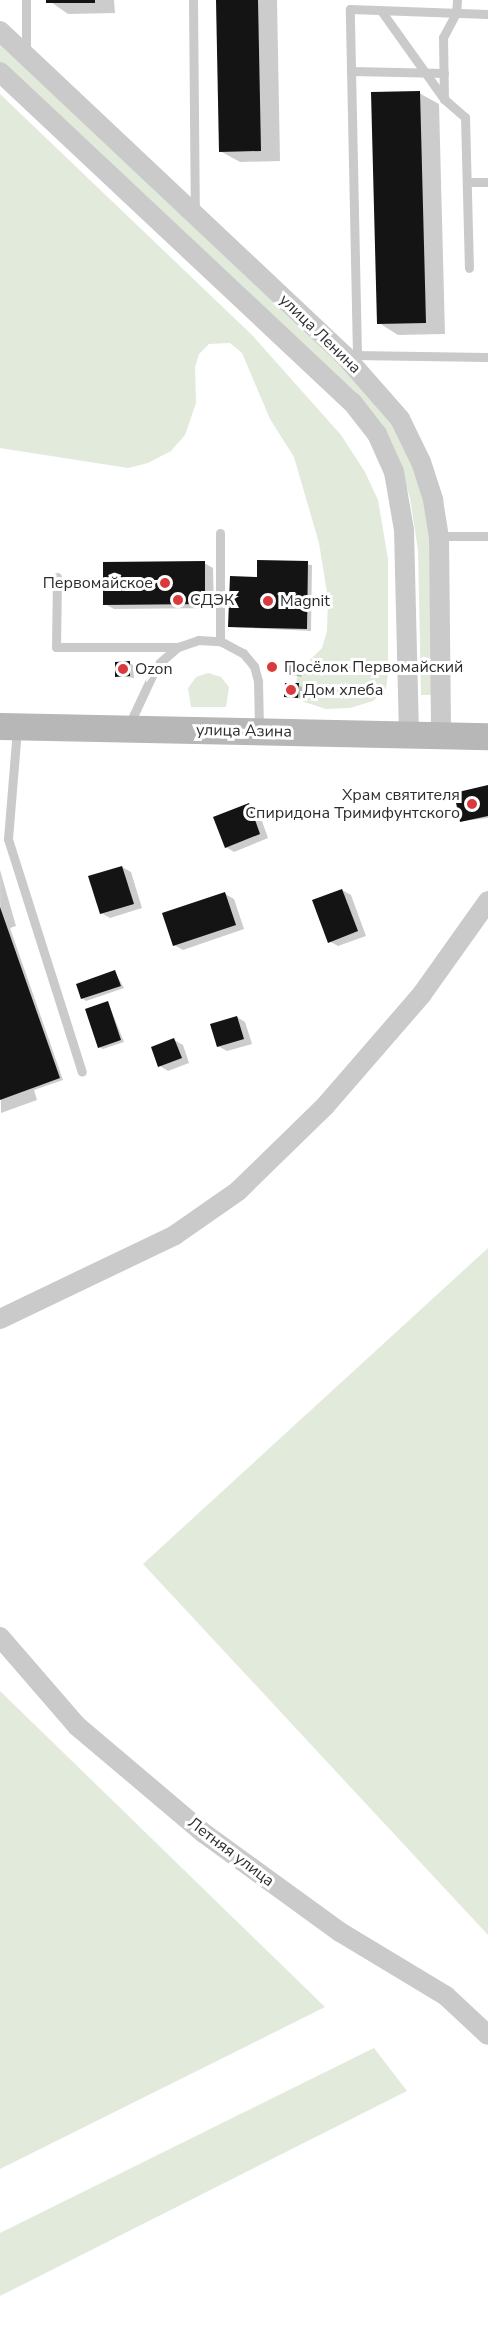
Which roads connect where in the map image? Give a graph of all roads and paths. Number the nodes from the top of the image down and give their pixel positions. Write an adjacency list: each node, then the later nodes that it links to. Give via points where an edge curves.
1 (26, 0): 9 (lane)
2 (193, 0): 17 (lane)
3 (457, 0): 6 (lane)
4 (349, 5): 5 (lane); 10 (lane)
5 (382, 12): 6 (lane); 12 (lane)
6 (456, 13): 7 (lane); 13 (lane, via 443,37)
7 (488, 14)
8 (0, 31): 9 (street, улица Ленина)
9 (26, 56): 17 (street, улица Ленина)
10 (351, 71): 12 (lane); 19 (lane)
11 (0, 72): 30 (street, улица Ленина, via 352,402 377,434 394,472 404,530)
12 (424, 72): 13 (lane); 14 (lane)
13 (444, 73): 14 (lane)
14 (444, 99): 15 (lane, via 465,117)
15 (467, 182): 16 (lane); 18 (lane)
16 (488, 182)
17 (195, 216): 19 (street, улица Ленина)
18 (469, 268)
19 (351, 355): 20 (lane); 22 (street, улица Ленина, via 400,419 424,471)
20 (488, 357)
21 (220, 532): 25 (lane)
22 (439, 536): 23 (lane); 31 (street, улица Ленина)
23 (488, 536)
24 (57, 577): 26 (lane, via 56,647)
25 (220, 641): 26 (lane, via 198,640); 29 (lane, via 243,653 254,666)
26 (178, 647): 28 (lane, via 157,665)
27 (8, 727): 28 (street, улица Азина); 34 (lane, via 8,839)
28 (128, 729): 29 (street, улица Азина)
29 (259, 732): 30 (street, улица Азина)
30 (409, 735): 31 (street, улица Азина)
31 (441, 735): 32 (street, улица Азина)
32 (488, 736)
33 (488, 901): 35 (street, via 422,994 326,1105 238,1191 175,1235)
34 (82, 1072)
35 (0, 1319)
36 (0, 1637): 37 (street, Летняя улица, via 77,1726 205,1834 340,1932 446,1996)
37 (488, 2035)

